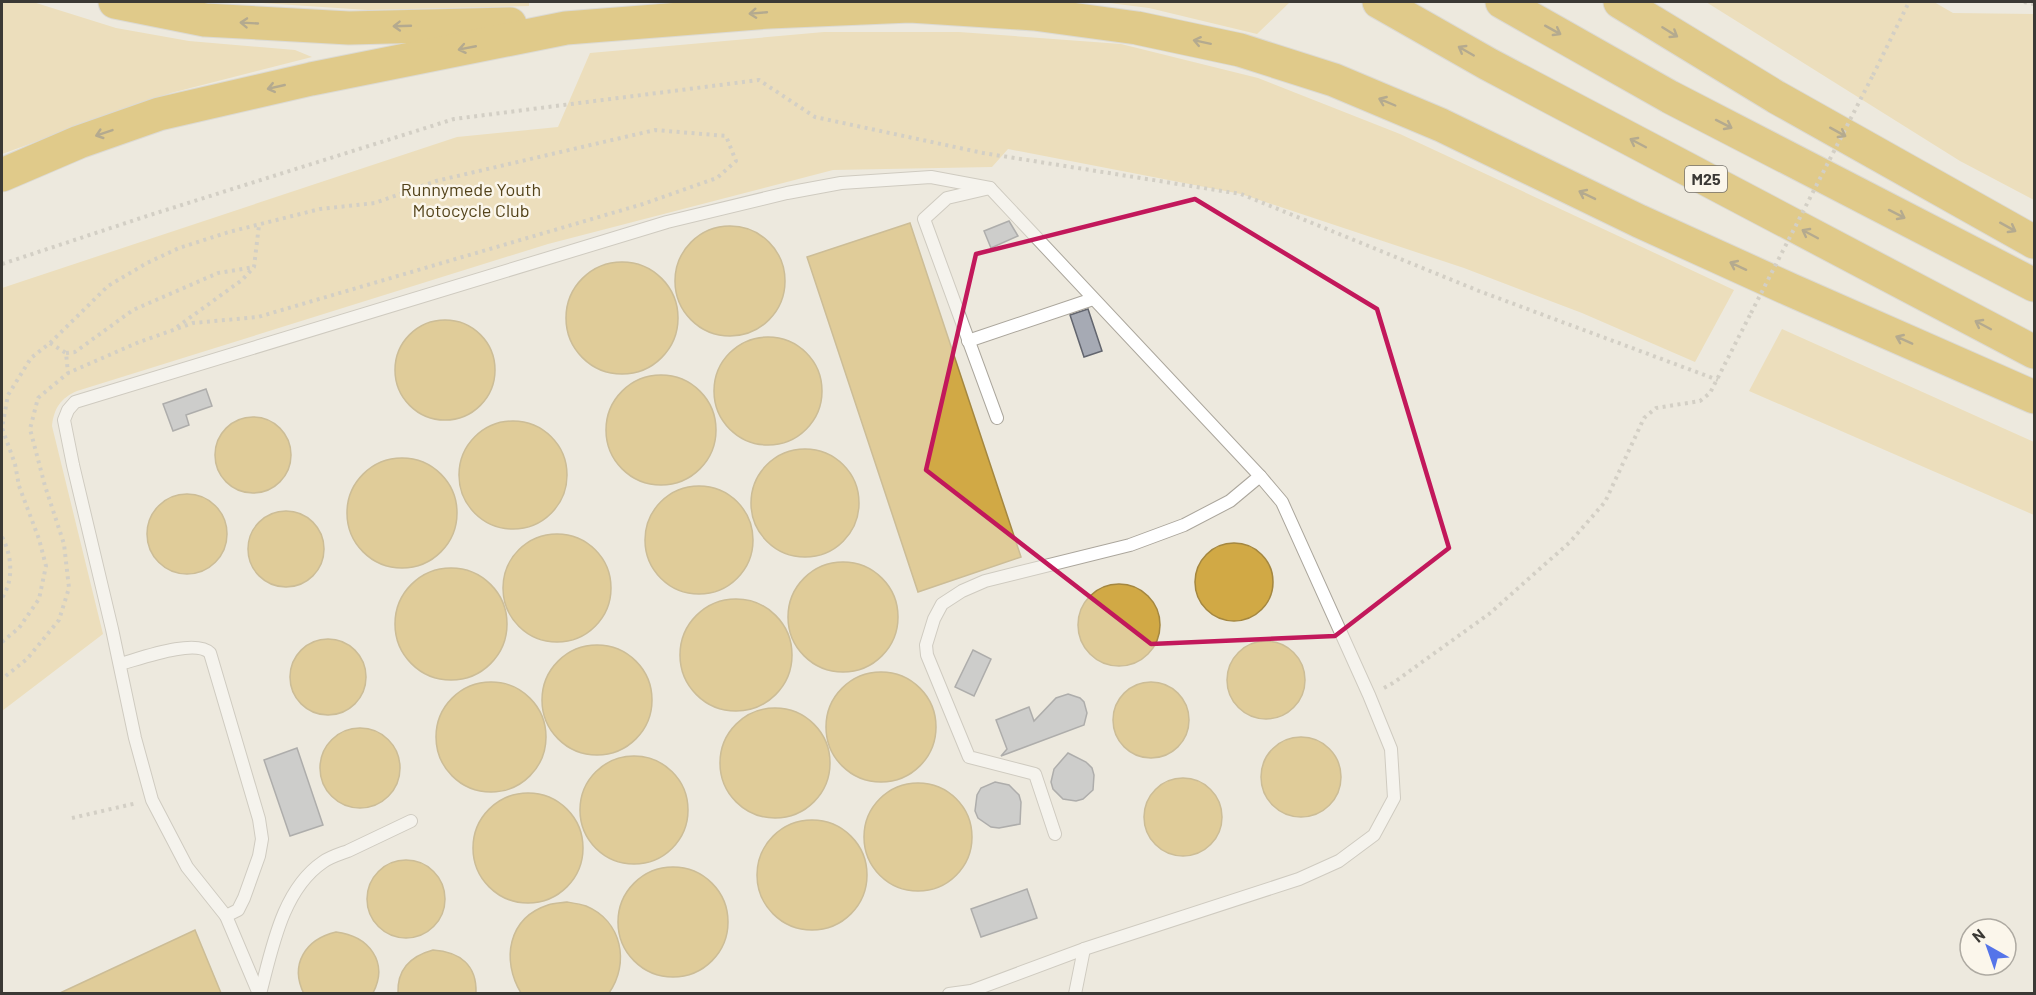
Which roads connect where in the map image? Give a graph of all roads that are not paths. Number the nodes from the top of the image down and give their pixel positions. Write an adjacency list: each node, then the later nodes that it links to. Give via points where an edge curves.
1 (115, 2): 5 (highway, one-way to 1, via 501,23 349,28 205,20)
2 (1379, 2): 12 (highway, M25, one-way to 2, via 1488,64)
3 (1502, 2): 9 (highway, one-way to 9, via 1670,97)
4 (1620, 2): 8 (highway, one-way to 8, via 1776,97)
5 (566, 28): 6 (highway, one-way to 6, via 159,114); 13 (highway, one-way to 5, via 1639,221 1441,125 1334,80 1240,50 1137,28 1034,14 910,6 769,12)
6 (2, 175)
7 (990, 188): 10 (lane); 11 (lane, via 947,198 924,219); 16 (lane, via 931,177 841,183 787,193 656,225 75,402 64,420)
8 (2034, 242)
9 (2034, 285)
10 (1093, 299): 11 (lane); 15 (lane)
11 (968, 341): 14 (lane)
12 (2034, 352)
13 (2034, 397)
14 (997, 418)
15 (1260, 476): 18 (lane, via 1230,501 1184,525 1130,545 985,581 942,604 926,645 927,655 969,757 1035,774); 20 (lane, via 1282,502 1370,695 1391,748 1394,798 1374,836 1338,861 1299,879)
16 (120, 664): 19 (lane, via 152,800 187,867); 19 (lane, via 191,647 210,653 262,839 244,898 238,910)
17 (411, 821): 21 (lane, via 323,862 308,877 295,892 283,917)
18 (1055, 834)
19 (226, 916): 21 (lane)
20 (1084, 949): 22 (lane, via 971,991); 23 (lane)
21 (259, 993)
22 (949, 993)
23 (1074, 993)

